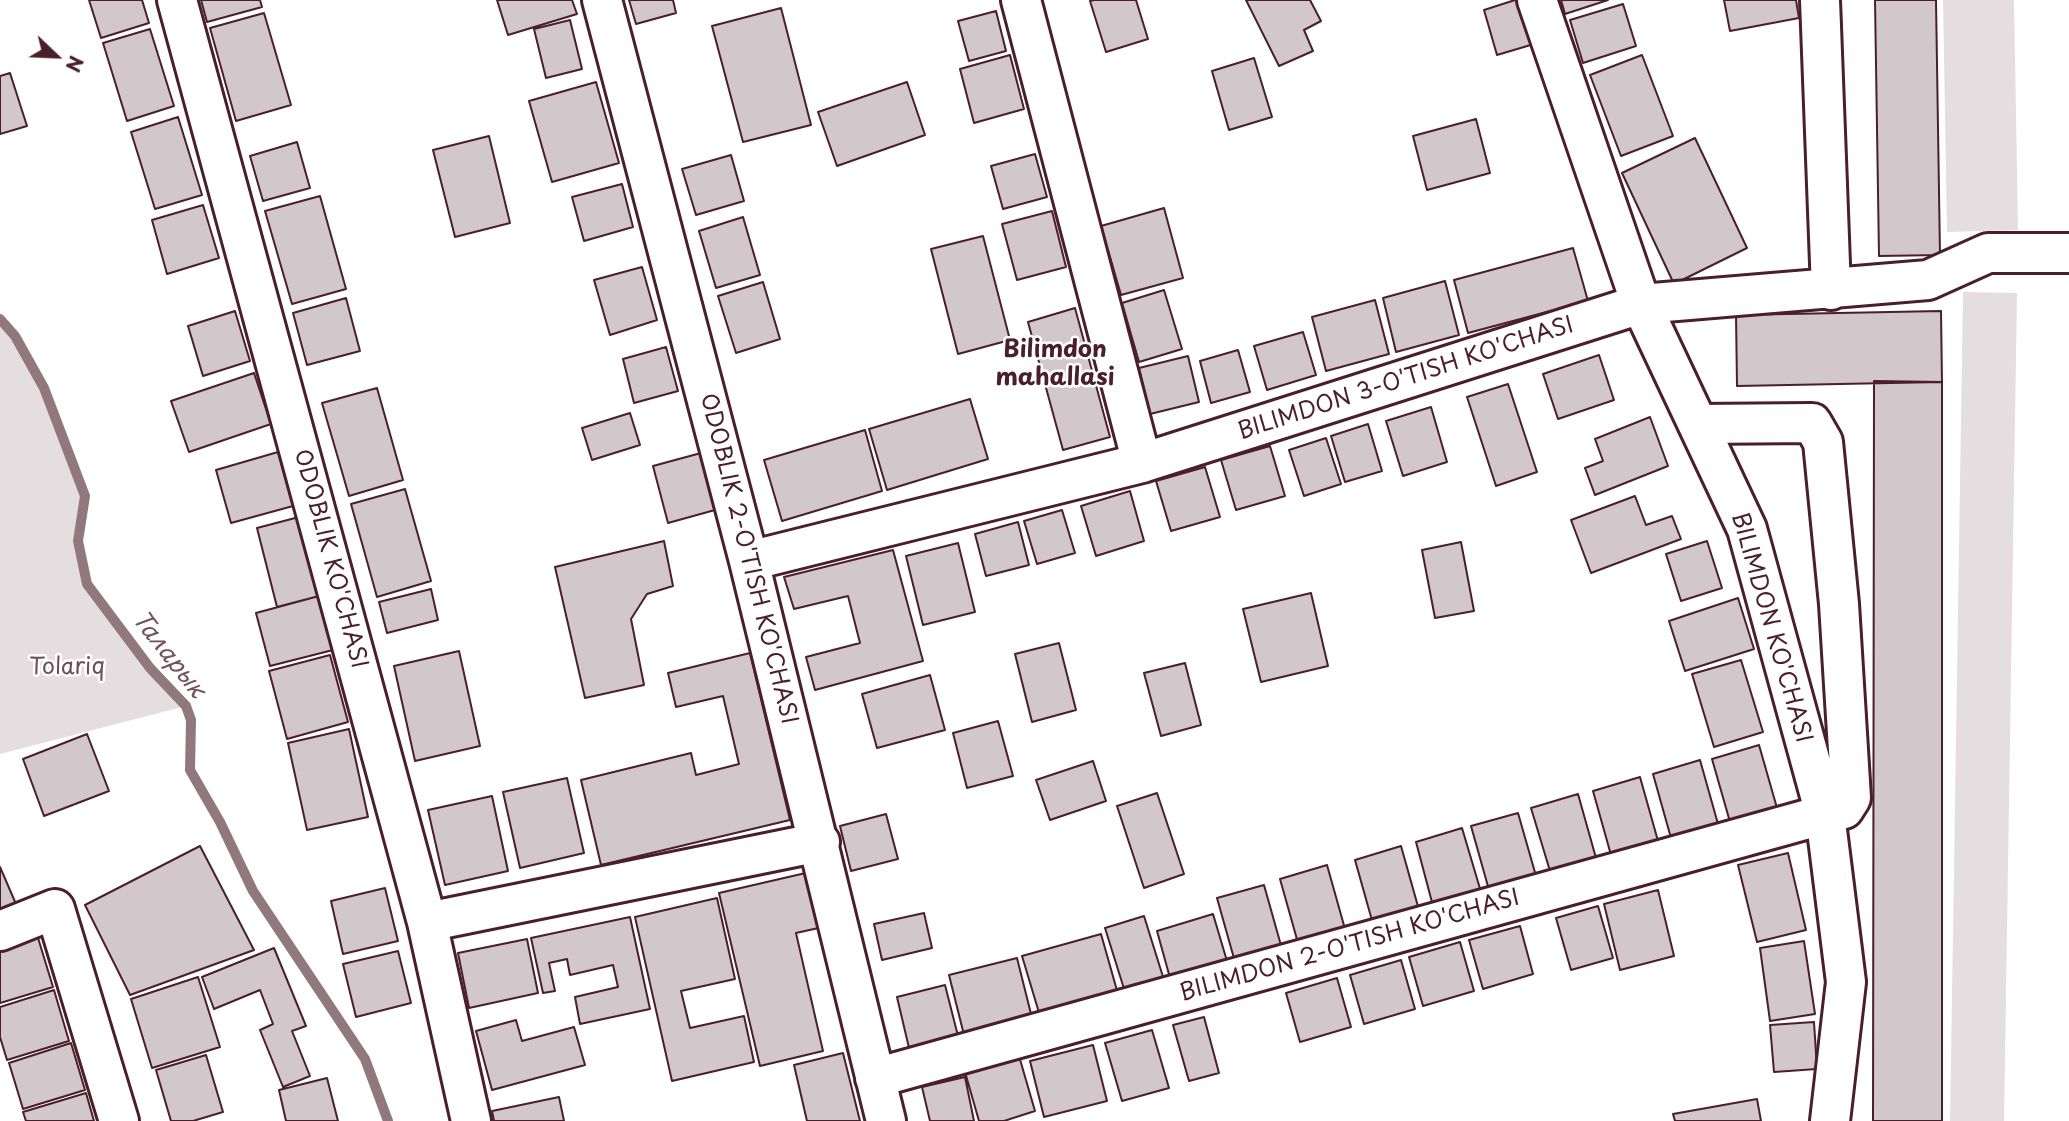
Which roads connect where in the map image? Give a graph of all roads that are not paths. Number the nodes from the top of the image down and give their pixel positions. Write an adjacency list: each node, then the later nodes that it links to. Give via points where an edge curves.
1 (177, 0): 14 (street, ODOBLIK KO'CHASI)
2 (602, 0): 11 (street, ODOBLIK 2-O'TISH KO'CHASI)
3 (1021, 0): 10 (street)
4 (1537, 0): 8 (street, BILIMDON KO'CHASI)
5 (1820, 0): 7 (street)
6 (2069, 253): 7 (street, BILIMDON 3-O'TISH KO'CHASI, via 1989,253 1927,280)
7 (1831, 290): 8 (street, BILIMDON 3-O'TISH KO'CHASI)
8 (1641, 304): 9 (street, BILIMDON KO'CHASI); 10 (street, BILIMDON 3-O'TISH KO'CHASI)
9 (1698, 424): 12 (street, BILIMDON KO'CHASI, via 1747,529); 12 (street, BILIMDON 2-O'TISH KO'CHASI, via 1812,423 1823,442 1851,799 1844,809)
10 (1142, 463): 11 (street, BILIMDON 3-O'TISH KO'CHASI)
11 (749, 561): 13 (street, ODOBLIK 2-O'TISH KO'CHASI)
12 (1825, 814): 16 (street, BILIMDON 2-O'TISH KO'CHASI); 20 (street, BILIMDON KO'CHASI, via 1846,982)
13 (820, 842): 14 (street); 16 (street, ODOBLIK 2-O'TISH KO'CHASI)
14 (427, 922): 18 (street, ODOBLIK KO'CHASI)
15 (0, 931): 17 (street, via 55,909)
16 (875, 1079): 19 (street, ODOBLIK 2-O'TISH KO'CHASI)
17 (119, 1121)
18 (471, 1121)
19 (886, 1121)
20 (1830, 1121)

